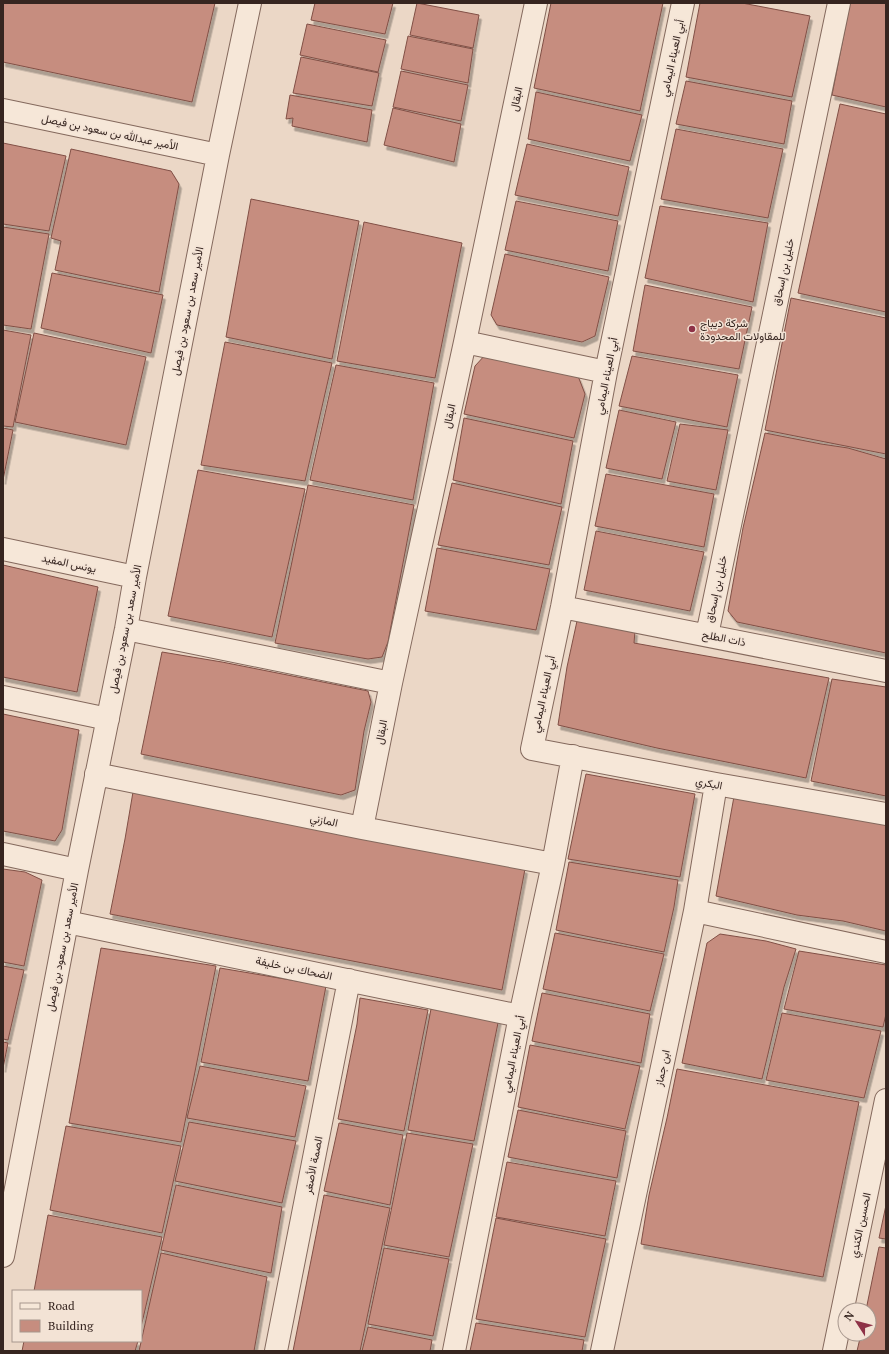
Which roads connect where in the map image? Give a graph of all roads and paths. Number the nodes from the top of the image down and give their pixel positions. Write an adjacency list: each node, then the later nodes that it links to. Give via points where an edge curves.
1 (250, 3): 6 (street, الأمير سعد بن سعود بن فيصل)
2 (536, 3): 7 (street, البقال)
3 (683, 3): 8 (street, أبي العيناء اليمامي)
4 (839, 3): 13 (street, خليل بن إسحاق)
5 (3, 110): 6 (street, الأمير عبدالله بن سعود بن فيصل)
6 (218, 155): 10 (street, الأمير سعد بن سعود بن فيصل)
7 (466, 342): 8 (street); 15 (street, البقال)
8 (606, 372): 11 (street, أبي العيناء اليمامي)
9 (3, 549): 10 (street, يونس المفيد)
10 (135, 576): 12 (street, الأمير سعد بن سعود بن فيصل)
11 (562, 607): 13 (street, ذات الطلح); 18 (street, أبي العيناء اليمامي)
12 (126, 629): 15 (street); 17 (street, الأمير سعد بن سعود بن فيصل)
13 (707, 635): 14 (street, ذات الطلح)
14 (886, 670)
15 (391, 683): 23 (street, البقال)
16 (3, 697): 17 (street)
17 (108, 718): 20 (street, الأمير سعد بن سعود بن فيصل)
18 (532, 749): 19 (street, البكري)
19 (573, 756): 21 (street, البكري); 25 (street, أبي العيناء اليمامي)
20 (96, 774): 23 (street, المازني); 26 (street, الأمير سعد بن سعود بن فيصل)
21 (716, 784): 22 (street, البكري); 27 (street, ابن جماز)
22 (886, 814)
23 (362, 828): 25 (street, المازني)
24 (3, 854): 26 (street)
25 (553, 864): 31 (street, أبي العيناء اليمامي)
26 (76, 870): 28 (street, الأمير سعد بن سعود بن فيصل)
27 (695, 911): 29 (street); 36 (street, ابن جماز)
28 (68, 922): 30 (street, الضحاك بن خليفة); 33 (street, الأمير سعد بن سعود بن فيصل)
29 (886, 952)
30 (349, 980): 31 (street, الضحاك بن خليفة); 34 (street, الصمة الأصغر)
31 (520, 1016): 35 (street, أبي العيناء اليمامي)
32 (886, 1100): 37 (street, الحسين الكندي)
33 (3, 1256)
34 (276, 1351)
35 (454, 1351)
36 (602, 1351)
37 (834, 1351)

